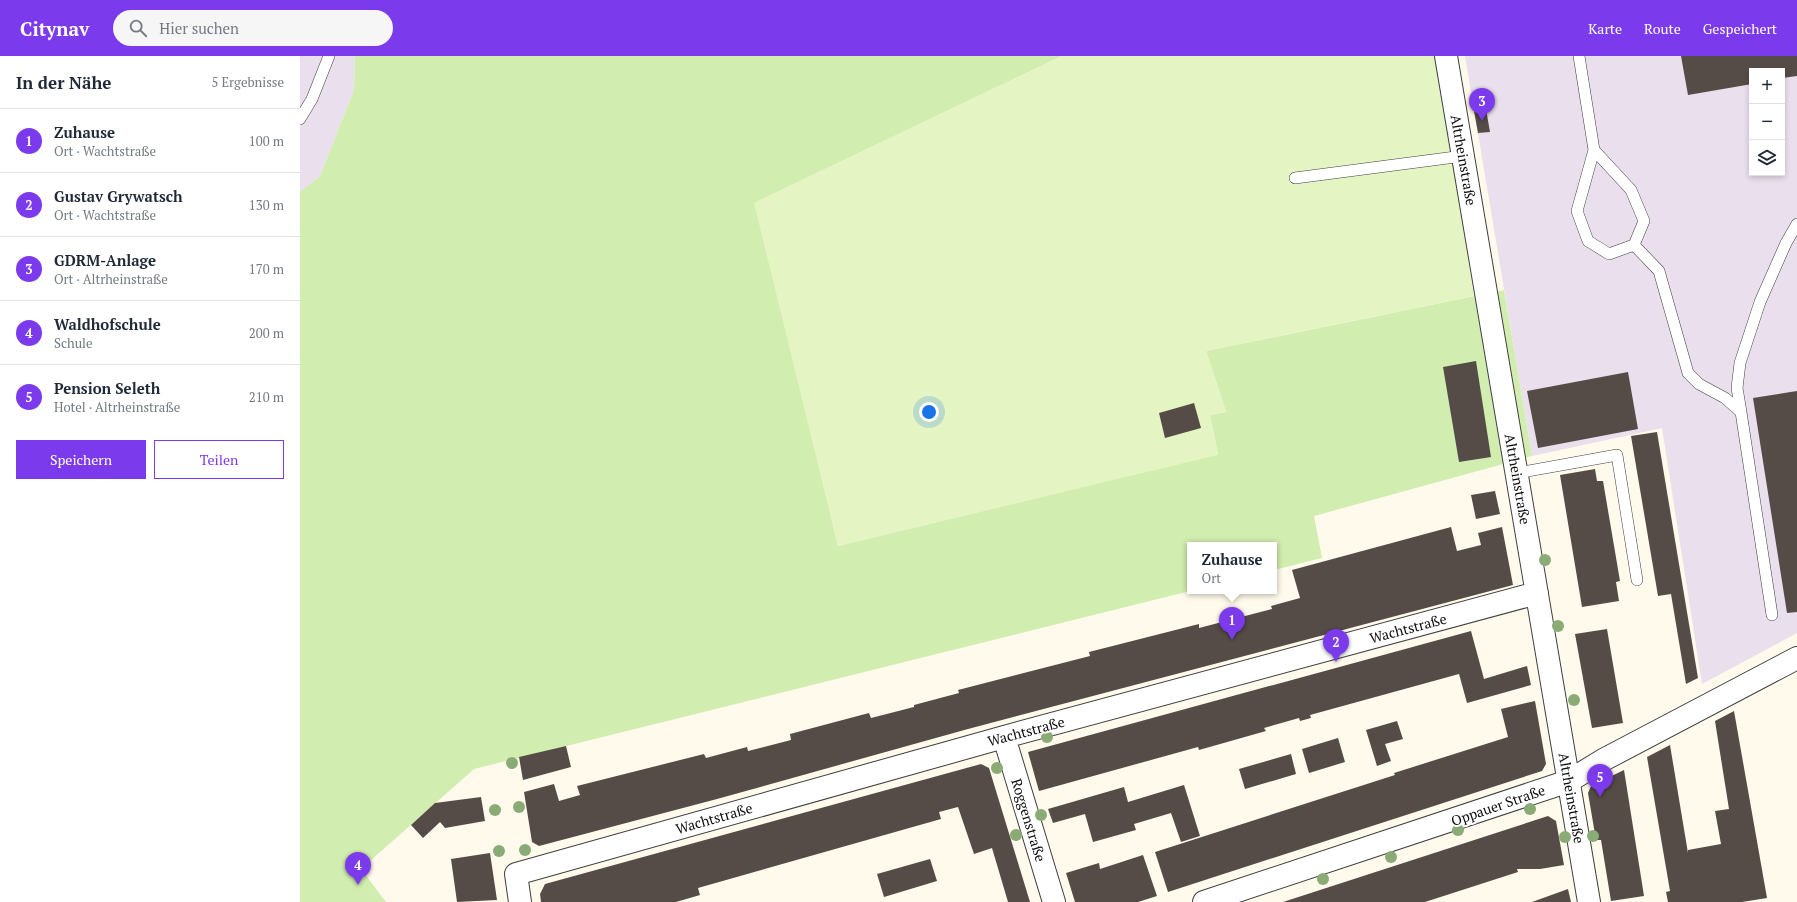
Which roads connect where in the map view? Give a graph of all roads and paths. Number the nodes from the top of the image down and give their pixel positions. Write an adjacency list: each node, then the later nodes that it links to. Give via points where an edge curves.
1 (329, 56): 4 (lane, via 312,99)
2 (1446, 56): 6 (street, Altrheinstraße)
3 (1579, 56): 5 (lane)
4 (300, 118)
5 (1594, 150): 9 (lane, via 1632,190 1644,221); 9 (lane, via 1577,211 1588,241 1609,254)
6 (1463, 156): 7 (lane); 11 (street, Altrheinstraße)
7 (1295, 178)
8 (1797, 224): 10 (lane, via 1760,302 1740,363 1737,388)
9 (1634, 245): 10 (lane, via 1659,272 1688,373 1699,384 1725,398)
10 (1741, 412): 14 (lane)
11 (1517, 473): 12 (lane, via 1617,455); 13 (street, Altrheinstraße)
12 (1637, 580)
13 (1537, 593): 16 (street, Wachtstraße); 17 (street, Altrheinstraße)
14 (1772, 615)
15 (1797, 658): 17 (street, Oppauer Straße, via 1605,759)
16 (1004, 737): 18 (street, Wachtstraße, via 516,874); 19 (street, Roggenstraße)
17 (1569, 781): 20 (street, Oppauer Straße); 21 (street, Altrheinstraße)
18 (520, 902)
19 (1054, 902)
20 (1204, 902)
21 (1589, 902)

